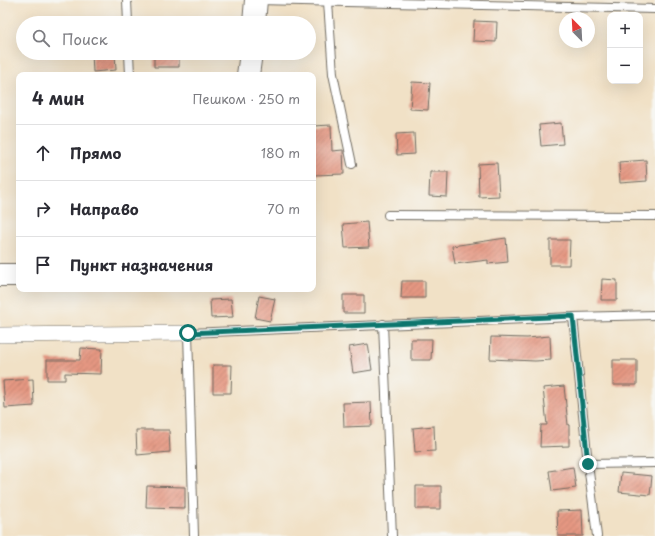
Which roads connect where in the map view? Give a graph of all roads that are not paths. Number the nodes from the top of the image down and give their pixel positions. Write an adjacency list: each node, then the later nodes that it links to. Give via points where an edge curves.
1 (127, 0): 5 (lane)
2 (256, 0): 3 (lane); 6 (main road)
3 (328, 2): 4 (lane); 11 (lane, via 333,74)
4 (655, 9)
5 (128, 16)
6 (255, 16)
7 (129, 60): 9 (lane)
8 (250, 60): 10 (main road)
9 (130, 72)
10 (248, 72)
11 (352, 164)
12 (388, 215): 13 (lane)
13 (655, 216)
14 (0, 275): 15 (main road)
15 (16, 275)
16 (655, 315): 17 (lane)
17 (573, 316): 18 (lane); 22 (lane)
18 (383, 324): 19 (lane); 24 (lane)
19 (188, 333): 20 (street); 23 (lane)
20 (0, 334)
21 (655, 463): 22 (lane)
22 (588, 464): 25 (lane)
23 (194, 536)
24 (392, 536)
25 (597, 536)

